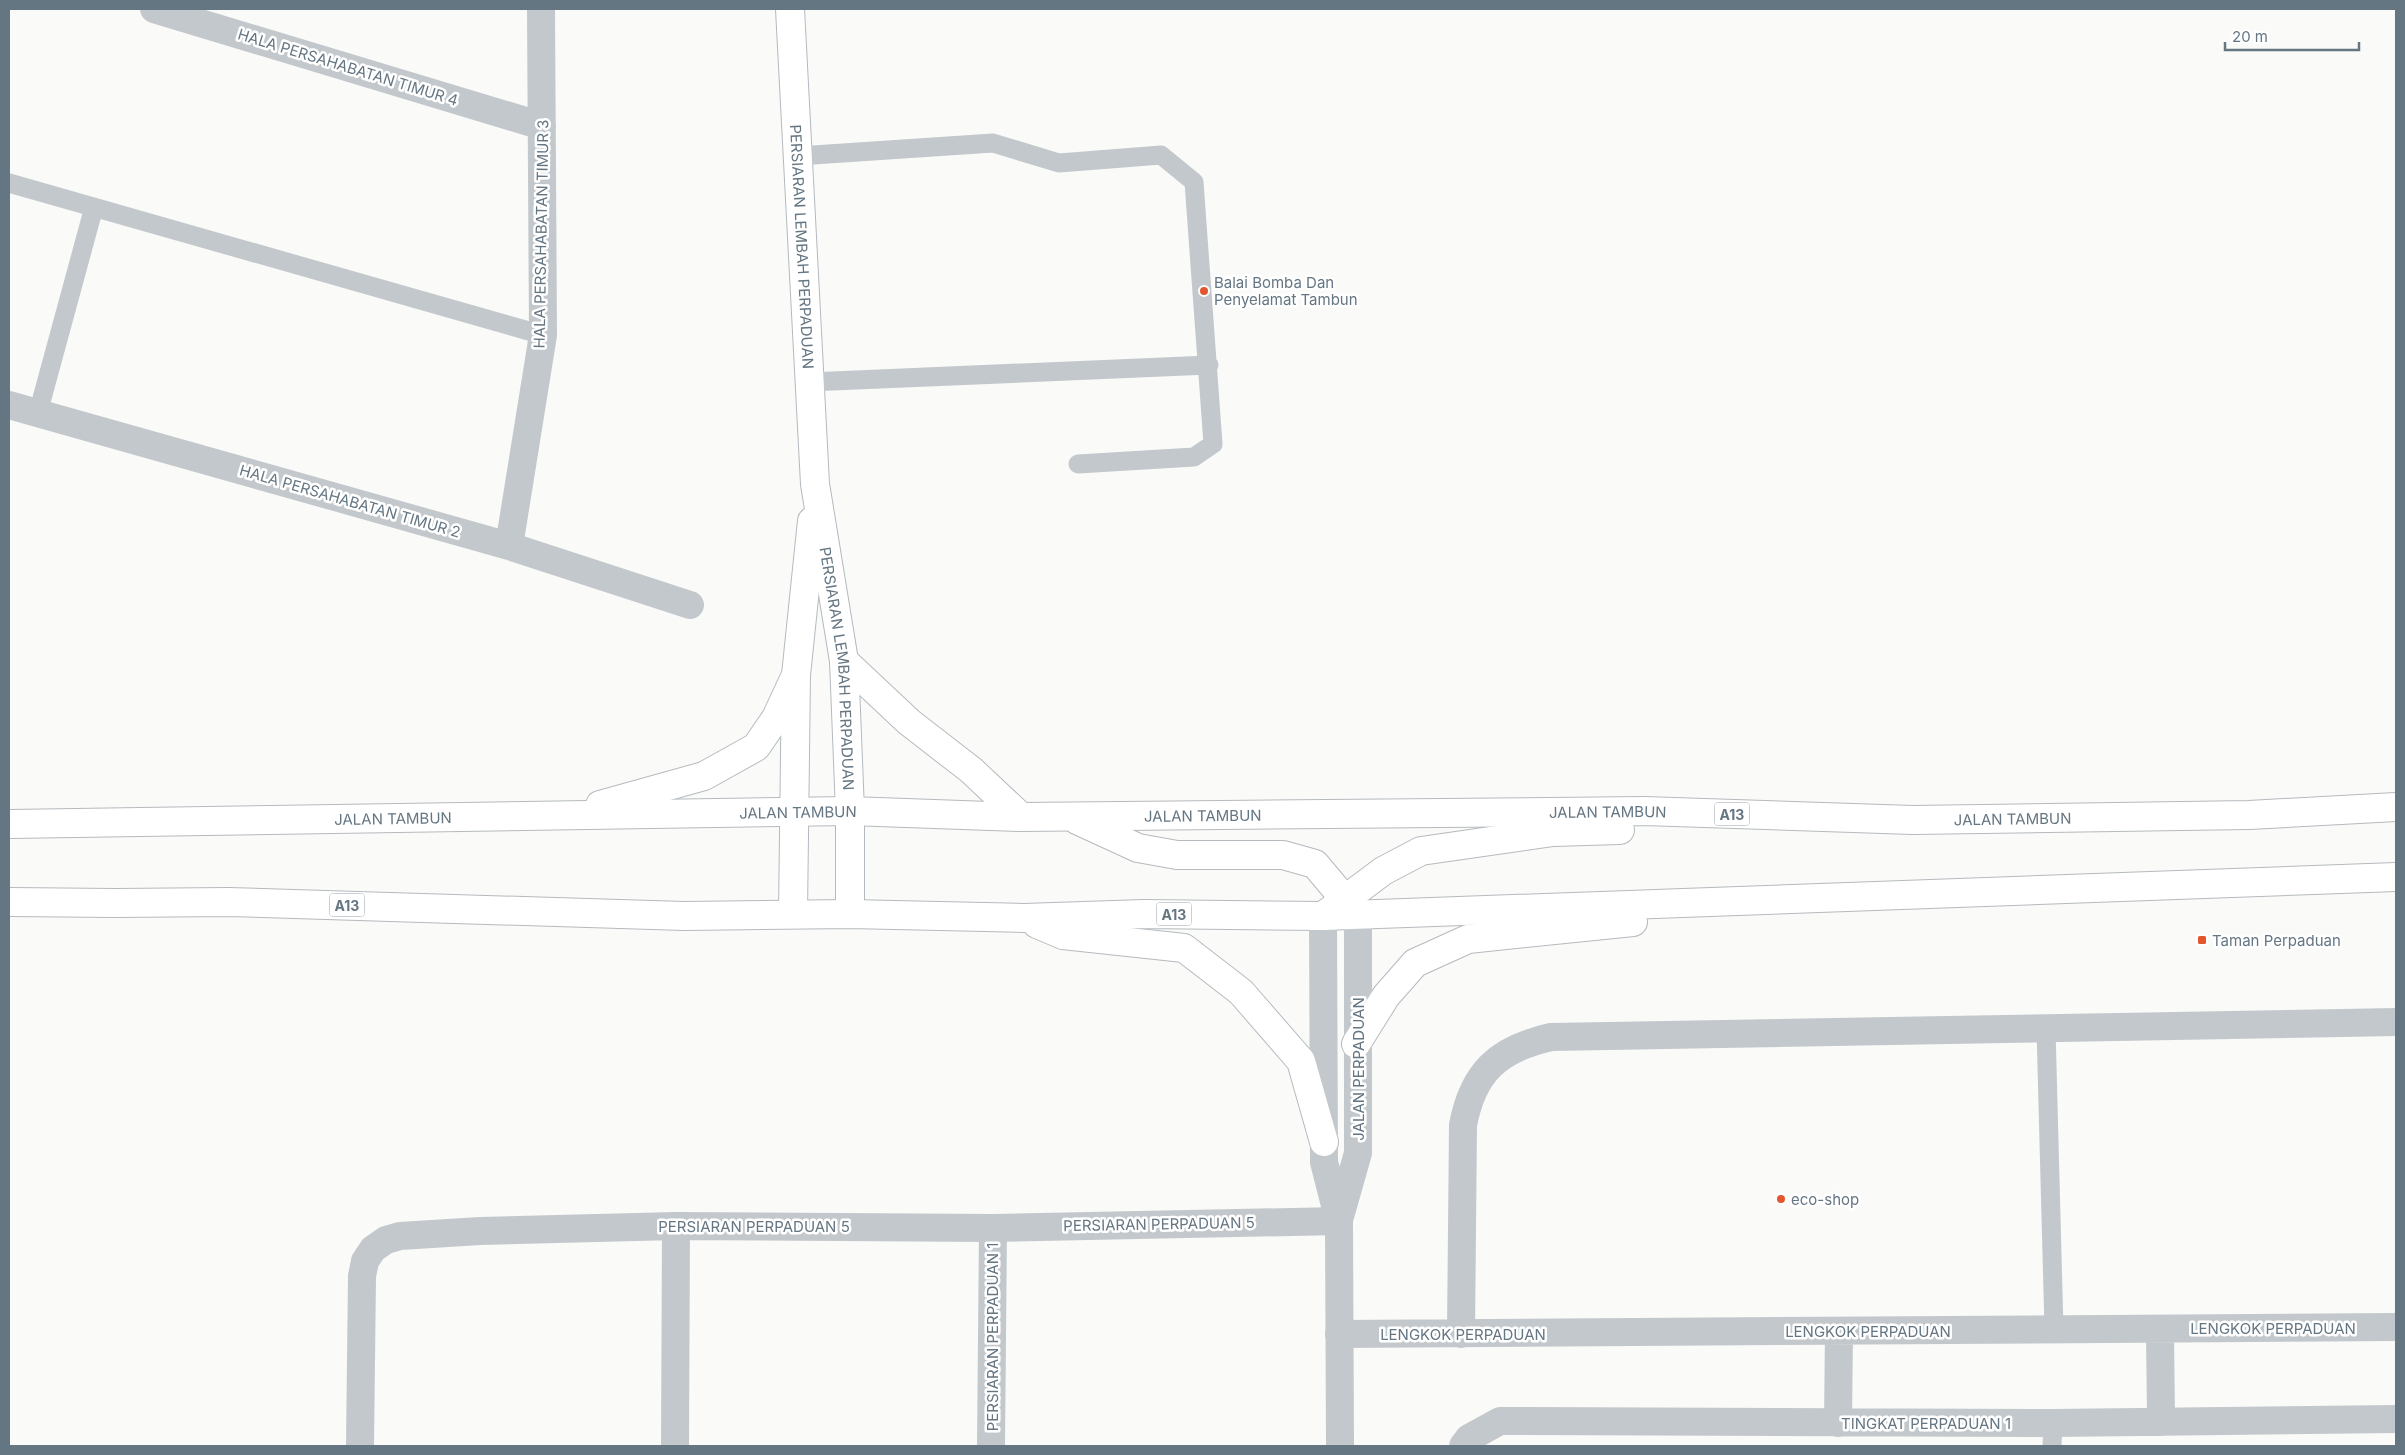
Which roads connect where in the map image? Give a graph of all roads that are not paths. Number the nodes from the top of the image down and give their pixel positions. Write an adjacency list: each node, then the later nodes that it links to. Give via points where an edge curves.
1 (154, 9): 4 (street, HALA PERSAHABATAN TIMUR 4)
2 (541, 9): 4 (street, HALA PERSAHABATAN TIMUR 3)
3 (790, 9): 5 (main road, PERSIARAN LEMBAH PERPADUAN)
4 (542, 126): 8 (street, HALA PERSAHABATAN TIMUR 3)
5 (798, 156): 9 (lane, via 993,143 1059,163 1161,155 1194,182); 10 (main road, PERSIARAN LEMBAH PERPADUAN)
6 (9, 183): 7 (lane)
7 (94, 207): 8 (lane); 12 (lane)
8 (543, 335): 15 (street, HALA PERSAHABATAN TIMUR 3)
9 (1209, 365): 10 (lane); 13 (lane, via 1213,444 1194,458)
10 (809, 382): 14 (main road, PERSIARAN LEMBAH PERPADUAN)
11 (9, 405): 12 (street, HALA PERSAHABATAN TIMUR 2)
12 (38, 413): 15 (street, HALA PERSAHABATAN TIMUR 2)
13 (1078, 464)
14 (815, 484): 17 (main road, PERSIARAN LEMBAH PERPADUAN); 18 (main road, PERSIARAN LEMBAH PERPADUAN)
15 (509, 546): 16 (street, HALA PERSAHABATAN TIMUR 2)
16 (690, 605)
17 (844, 661): 20 (main road, PERSIARAN LEMBAH PERPADUAN); 24 (main road, via 909,722 972,770)
18 (796, 675): 21 (main road, PERSIARAN LEMBAH PERPADUAN); 22 (main road, via 776,718 756,747 704,776)
19 (2396, 807): 25 (main road, JALAN TAMBUN / A13, via 2249,814)
20 (850, 811): 21 (main road, JALAN TAMBUN / A13); 24 (main road, JALAN TAMBUN / A13); 34 (main road, PERSIARAN LEMBAH PERPADUAN)
21 (796, 812): 22 (main road, JALAN TAMBUN / A13); 33 (main road, PERSIARAN LEMBAH PERPADUAN)
22 (563, 816): 26 (main road, JALAN TAMBUN / A13)
23 (1068, 816): 24 (main road, JALAN TAMBUN / A13); 25 (main road, JALAN TAMBUN / A13, via 1644,811); 32 (main road, via 1138,848 1177,855 1284,855 1315,864)
24 (1021, 817)
25 (1913, 820): 32 (main road, via 1553,832 1420,851 1383,871)
26 (9, 824)
27 (2396, 877): 29 (main road)
28 (9, 882): 31 (main road)
29 (1893, 896): 32 (main road); 39 (main road, via 1468,938 1415,963 1386,996)
30 (9, 902): 31 (main road, A13)
31 (115, 904): 33 (main road, A13, via 228,902 684,916)
32 (1351, 907): 35 (main road); 39 (street, JALAN PERPADUAN)
33 (793, 914): 34 (main road, A13)
34 (850, 914): 36 (main road, A13)
35 (1323, 916): 36 (main road, A13, via 1144,914); 40 (street, JALAN PERPADUAN)
36 (1024, 918): 40 (main road, via 1063,935 1184,948 1241,992 1301,1061)
37 (2396, 1022): 38 (street)
38 (2046, 1028): 46 (lane); 49 (street, via 1551,1037 1525,1043 1504,1054 1474,1088 1463,1126)
39 (1356, 1044): 41 (street, JALAN PERPADUAN, via 1358,1153)
40 (1324, 1142): 41 (street, JALAN PERPADUAN, via 1324,1162)
41 (1339, 1221): 43 (street, PERSIARAN PERPADUAN 5); 48 (street, JALAN PERPADUAN)
42 (676, 1226): 43 (street, PERSIARAN PERPADUAN 5); 54 (street, PERSIARAN PERPADUAN 5, via 480,1230 400,1236 374,1248 362,1276); 55 (street)
43 (993, 1228): 56 (street, PERSIARAN PERPADUAN 1)
44 (2396, 1327): 45 (street, LENGKOK PERPADUAN)
45 (2160, 1328): 46 (street, LENGKOK PERPADUAN); 51 (street)
46 (2054, 1329): 47 (street, LENGKOK PERPADUAN)
47 (1839, 1331): 49 (street, LENGKOK PERPADUAN); 52 (street)
48 (1339, 1334): 49 (street, LENGKOK PERPADUAN); 57 (street, JALAN PERPADUAN)
49 (1462, 1334)
50 (2396, 1419): 51 (street, TINGKAT PERPADUAN 1)
51 (2161, 1422): 53 (street, TINGKAT PERPADUAN 1)
52 (1838, 1423): 53 (street, TINGKAT PERPADUAN 1); 58 (street, TINGKAT PERPADUAN 1, via 1500,1421 1470,1438)
53 (2052, 1435)
54 (360, 1446)
55 (675, 1446)
56 (992, 1446)
57 (1340, 1446)
58 (1463, 1446)

